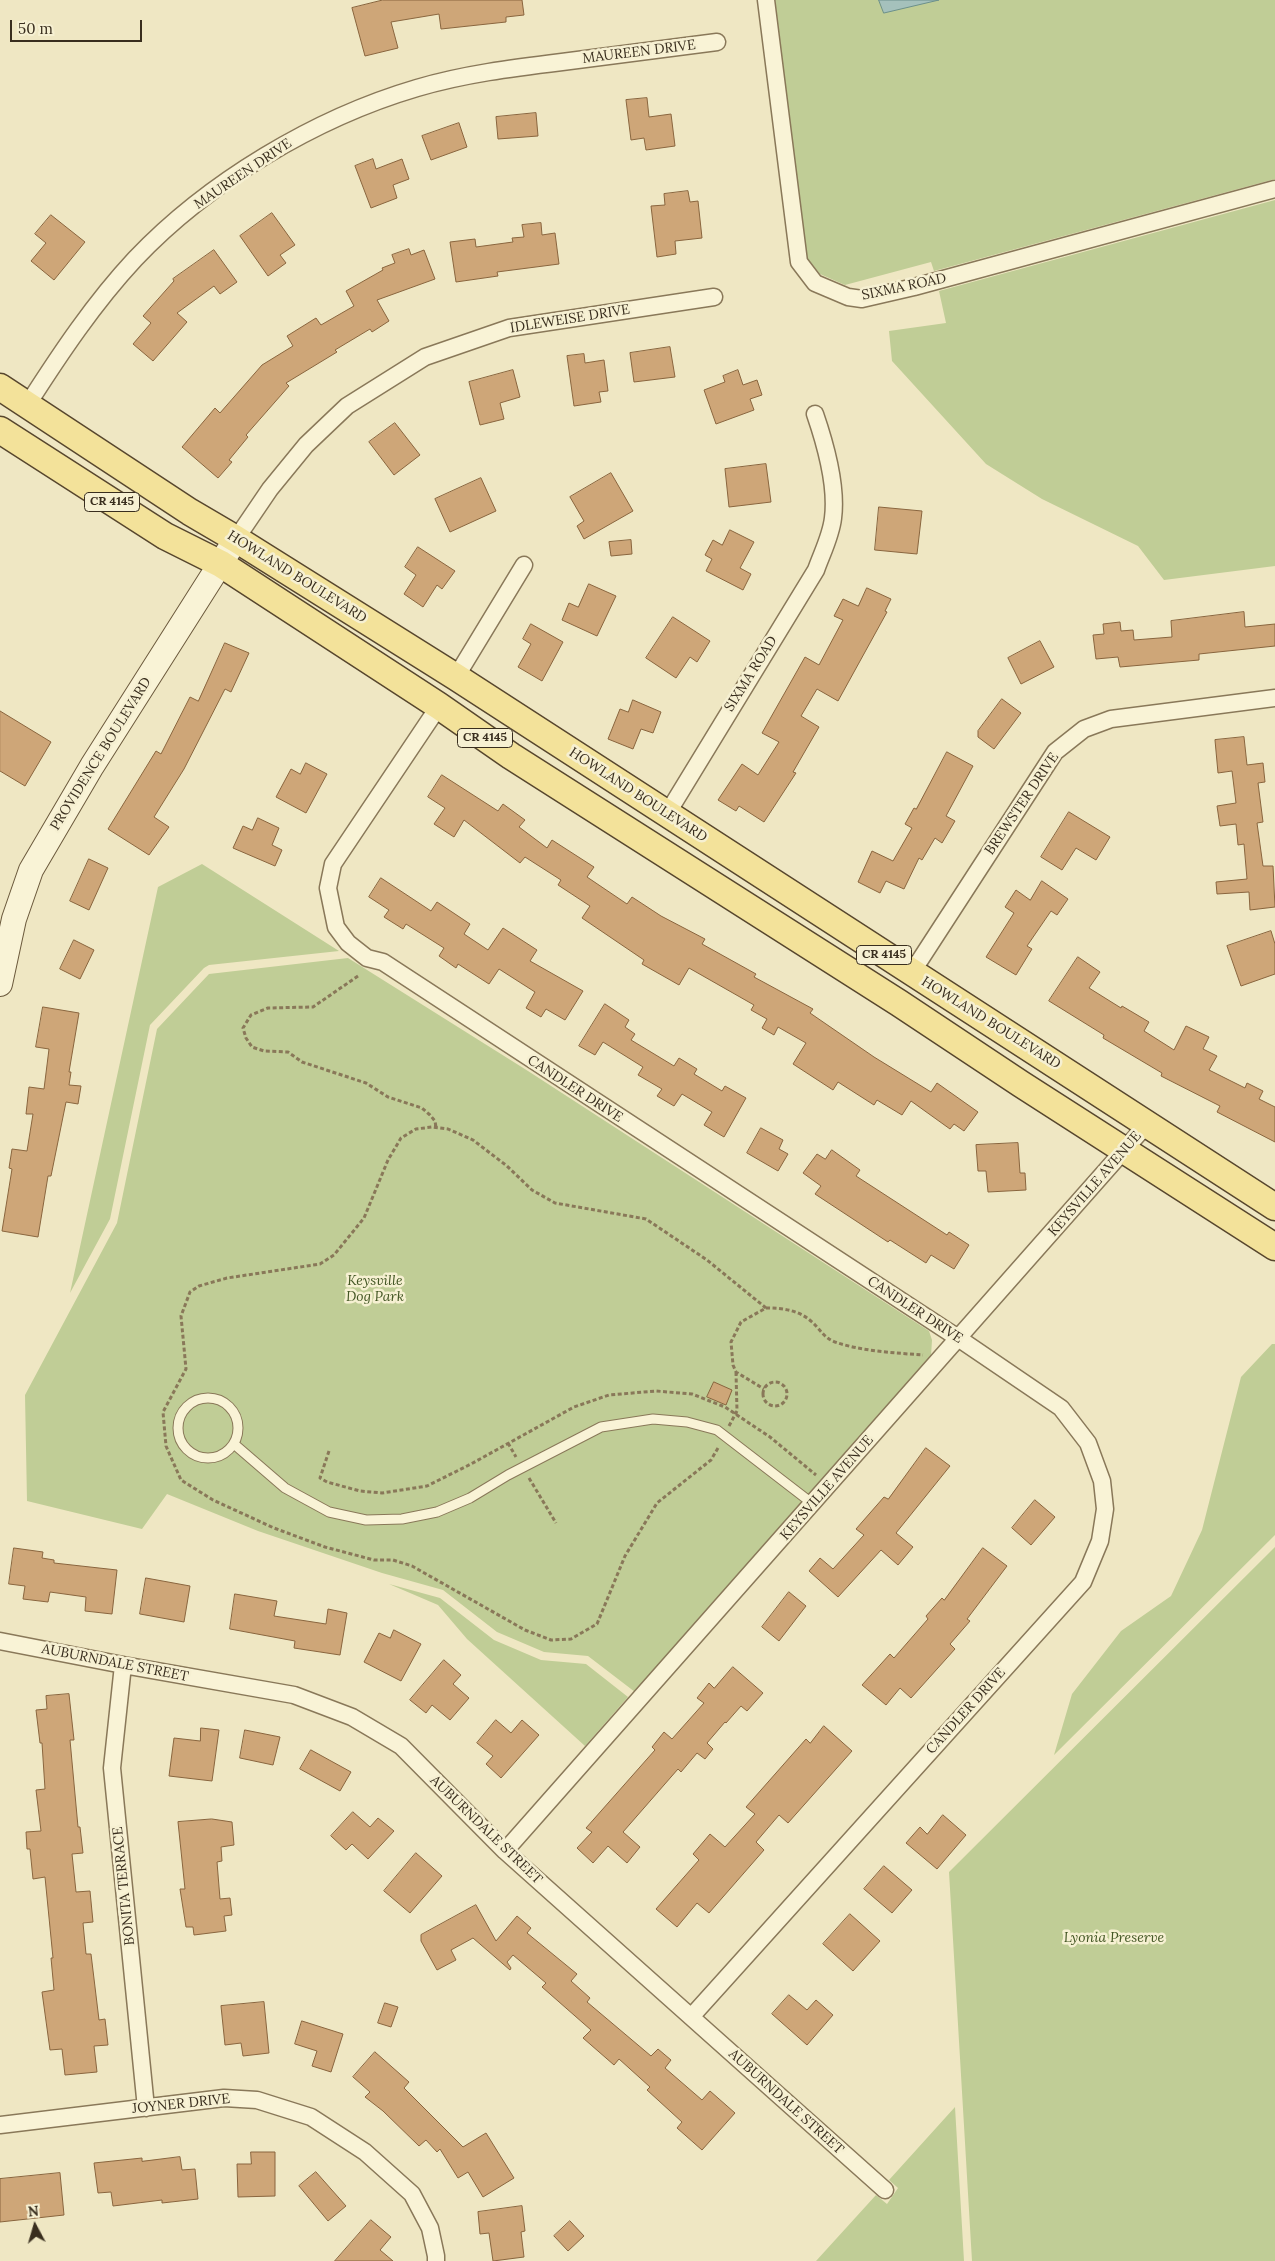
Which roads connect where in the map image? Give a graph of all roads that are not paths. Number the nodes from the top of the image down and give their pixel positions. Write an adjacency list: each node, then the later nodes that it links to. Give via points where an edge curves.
1 (766, 0): 3 (street, SIXMA ROAD, via 799,262 815,282 848,297 862,299 914,287)
2 (717, 42): 6 (street, MAUREEN DRIVE, via 488,72 416,88 344,114 278,147 195,204 135,259 67,343)
3 (1275, 189)
4 (714, 297): 9 (street, IDLEWEISE DRIVE, via 509,328 425,357 347,406 306,445 270,489)
5 (0, 387): 6 (main road, HOWLAND BOULEVARD / CR 4145)
6 (28, 404): 9 (main road, HOWLAND BOULEVARD / CR 4145)
7 (815, 414): 15 (street, SIXMA ROAD, via 831,475 833,517 828,540 816,570)
8 (2, 437): 10 (main road, CR 4145, via 166,536)
9 (236, 539): 10 (main road, PROVIDENCE BOULEVARD); 12 (main road, HOWLAND BOULEVARD / CR 4145)
10 (221, 564): 14 (main road, CR 4145); 16 (main road, PROVIDENCE BOULEVARD, via 92,766 31,870)
11 (524, 565): 12 (street)
12 (456, 677): 15 (main road, HOWLAND BOULEVARD / CR 4145)
13 (1275, 698): 17 (street, BREWSTER DRIVE, via 1111,719 1084,729 1055,752)
14 (439, 706): 20 (main road, CR 4145, via 511,756); 23 (street, CANDLER DRIVE, via 333,864 328,888 336,927 348,943 367,958 383,962)
15 (666, 814): 17 (main road, HOWLAND BOULEVARD / CR 4145)
16 (3, 952): 18 (main road, PROVIDENCE BOULEVARD)
17 (910, 972): 19 (main road, HOWLAND BOULEVARD / CR 4145)
18 (0, 984)
19 (1148, 1123): 20 (street, KEYSVILLE AVENUE); 21 (main road, HOWLAND BOULEVARD / CR 4145)
20 (1126, 1150): 22 (main road, CR 4145); 23 (street, KEYSVILLE AVENUE)
21 (1275, 1206)
22 (1275, 1247)
23 (958, 1338): 25 (street, KEYSVILLE AVENUE); 29 (street, CANDLER DRIVE, via 1061,1408 1088,1443 1102,1481 1105,1509 1100,1541 1083,1582)
24 (234, 1444): 24 (lane, via 238,1435 237,1420 230,1406 221,1400 201,1398 184,1409 179,1418 178,1437 190,1453 219,1457); 25 (lane, via 284,1488 329,1512 366,1520 402,1519 437,1512 470,1498 601,1427 652,1419 687,1422 717,1430)
25 (813, 1504): 28 (street, KEYSVILLE AVENUE)
26 (0, 1641): 27 (street, AUBURNDALE STREET)
27 (123, 1665): 28 (street, AUBURNDALE STREET, via 294,1695 352,1717 401,1746); 30 (street, BONITA TERRACE, via 112,1768)
28 (505, 1851): 29 (street, AUBURNDALE STREET)
29 (691, 2017): 32 (street, AUBURNDALE STREET)
30 (146, 2108): 31 (street, JOYNER DRIVE); 33 (street, JOYNER DRIVE, via 224,2098 258,2100 311,2117 365,2152 412,2194 430,2228)
31 (0, 2125)
32 (885, 2190)
33 (436, 2261)

